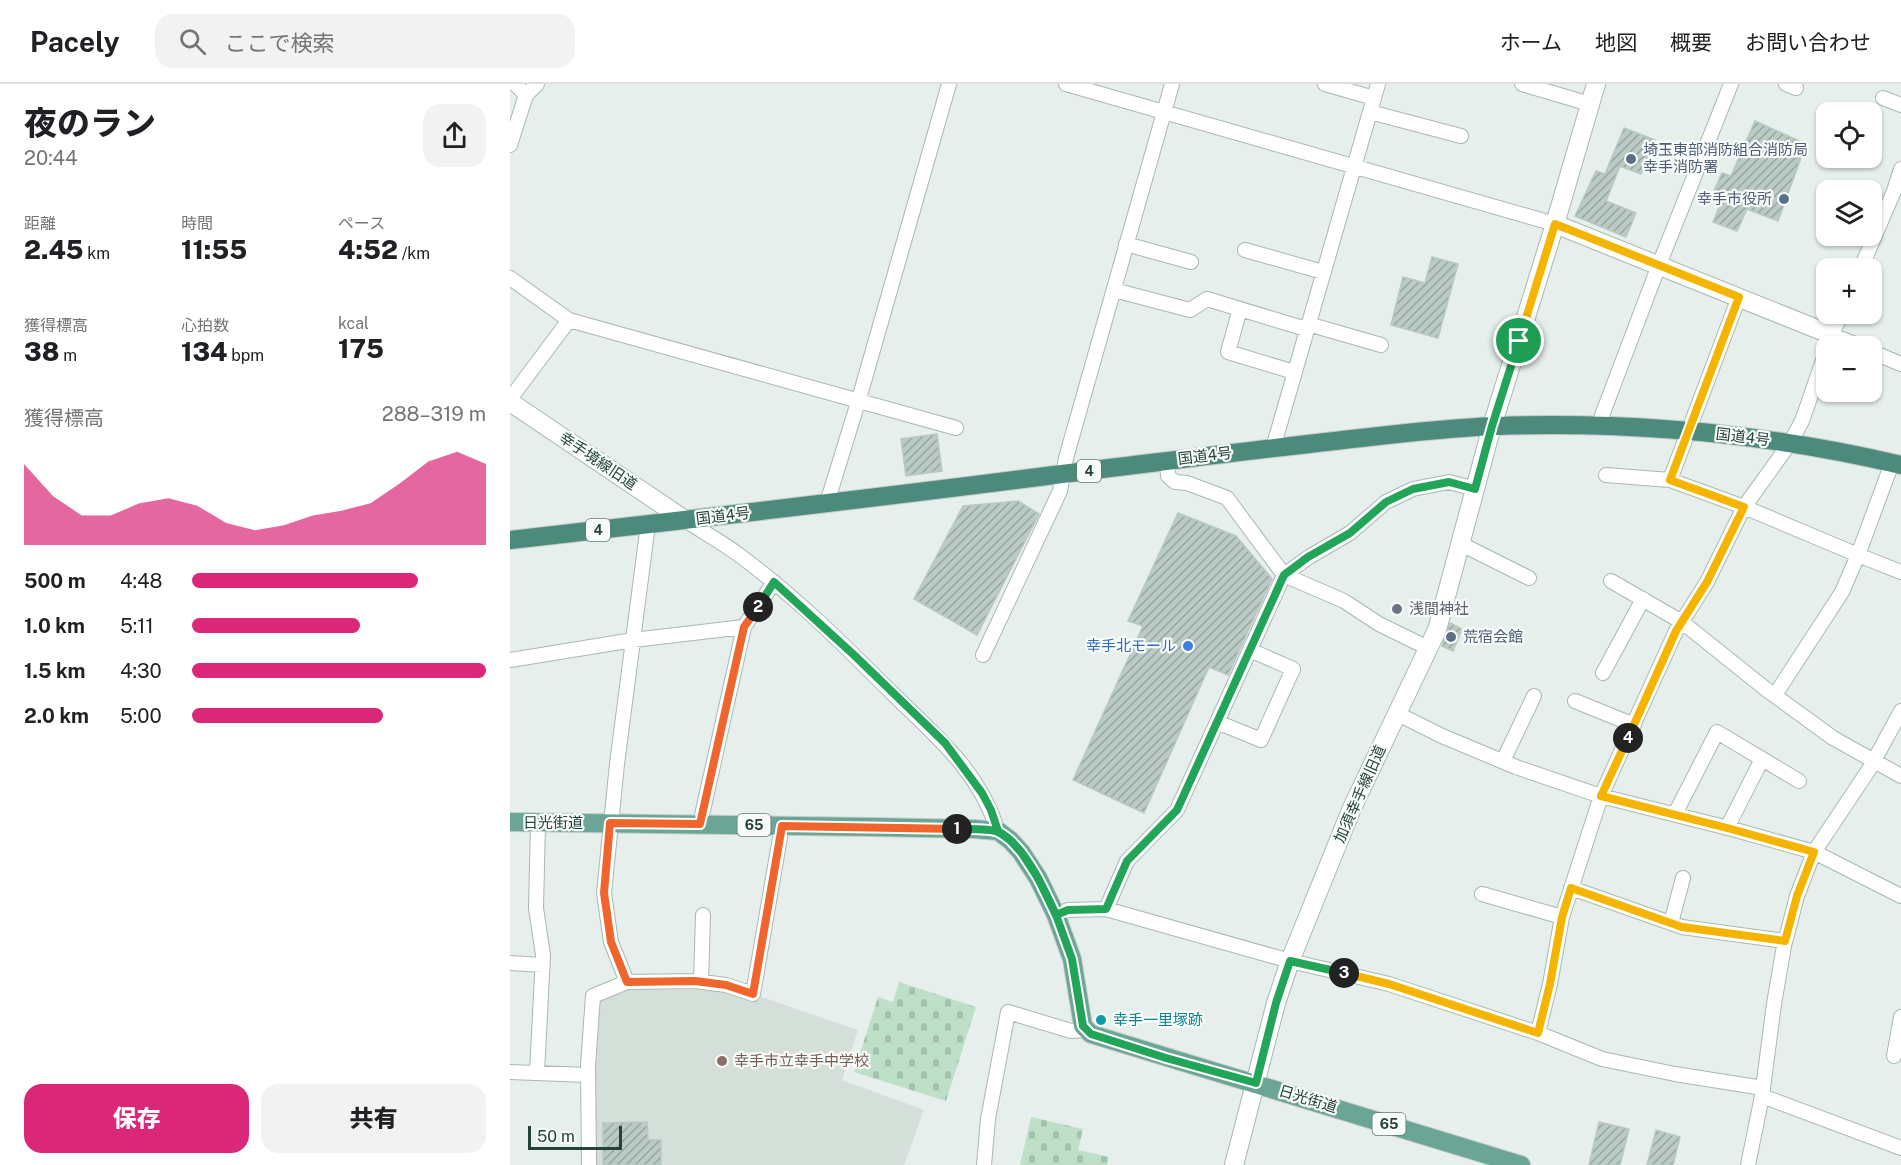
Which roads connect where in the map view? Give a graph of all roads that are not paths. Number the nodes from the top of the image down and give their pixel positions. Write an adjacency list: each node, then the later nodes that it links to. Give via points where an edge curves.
1 (515, 84): 11 (street)
2 (537, 84): 11 (street)
3 (949, 84): 40 (street)
4 (1066, 84): 15 (street)
5 (1172, 84): 15 (street)
6 (1325, 84): 10 (street)
7 (1522, 84): 13 (street)
8 (1596, 84): 13 (street, 加須幸手線旧道)
9 (1731, 84): 26 (street)
10 (1376, 91): 16 (street)
11 (526, 95): 18 (street)
12 (1883, 98): 14 (street)
13 (1590, 104): 21 (street, 加須幸手線旧道)
14 (1901, 105)
15 (1164, 112): 19 (street); 22 (street)
16 (1370, 112): 17 (street); 19 (street)
17 (1461, 136)
18 (510, 145)
19 (1355, 168): 21 (street); 27 (street)
20 (1901, 169): 24 (street)
21 (1555, 224): 26 (street); 42 (street, 加須幸手線旧道)
22 (1126, 244): 25 (street); 29 (street)
23 (1245, 250): 27 (street)
24 (1865, 258)
25 (1191, 262)
26 (1659, 265): 30 (street); 43 (street)
27 (1323, 272): 33 (street)
28 (510, 278): 32 (street)
29 (1113, 290): 31 (street, via 1190,310 1207,299); 50 (street)
30 (1739, 297): 34 (street); 45 (street)
31 (1240, 309): 33 (street); 38 (street, via 1228,352)
32 (569, 320): 40 (street); 41 (street)
33 (1307, 326): 35 (street); 38 (street)
34 (1816, 336)
35 (1381, 345)
36 (1882, 356): 37 (street)
37 (1901, 364)
38 (1294, 372): 47 (street)
39 (1816, 381): 46 (street)
40 (859, 399): 44 (street); 54 (street)
41 (512, 405): 56 (street, 幸手境線旧道)
42 (1492, 426): 43 (highway, 国道4号 / 4); 47 (highway, 国道4号 / 4); 53 (street, 加須幸手線旧道)
43 (1598, 426): 45 (highway, 国道4号 / 4)
44 (956, 428)
45 (1689, 431): 46 (highway, 国道4号 / 4); 52 (street)
46 (1790, 443): 49 (highway, 国道4号 / 4); 55 (street)
47 (1273, 448): 48 (highway, 国道4号 / 4)
48 (1167, 460): 50 (highway, 国道4号 / 4); 62 (street, via 1168,476 1175,482 1227,498)
49 (1896, 464): 60 (street)
50 (1063, 474): 54 (highway, 国道4号 / 4); 72 (street, via 1060,491)
51 (1606, 475): 52 (street)
52 (1670, 480): 55 (street)
53 (1475, 489): 59 (street, 加須幸手線旧道); 62 (street, via 1449,482 1413,489 1386,502 1350,533)
54 (827, 503): 56 (highway, 国道4号 / 4)
55 (1744, 507): 60 (street); 67 (street, via 1707,582)
56 (686, 520): 57 (highway, 国道4号 / 4); 65 (street)
57 (648, 524): 58 (highway, 国道4号 / 4); 69 (street)
58 (510, 540)
59 (1461, 544): 63 (street); 70 (street, 加須幸手線旧道, via 1437,630)
60 (1858, 555): 61 (street); 75 (street, via 1842,592)
61 (1901, 572)
62 (1284, 575): 70 (street, via 1344,601); 71 (street)
63 (1529, 578)
64 (1611, 581): 66 (street)
65 (774, 582): 68 (street); 95 (street, via 945,743 982,793)
66 (1642, 598): 67 (street); 74 (street)
67 (1682, 622): 75 (street); 81 (street)
68 (744, 627): 69 (street); 92 (street)
69 (633, 640): 73 (street); 91 (street)
70 (1428, 648): 79 (street, 加須幸手線旧道)
71 (1250, 650): 80 (street); 80 (street, via 1293,669 1261,740)
72 (983, 655)
73 (510, 660)
74 (1603, 673)
75 (1775, 695): 83 (street, via 1833,738)
76 (1534, 696): 84 (street)
77 (1575, 701): 81 (street)
78 (1901, 711): 83 (street)
79 (1396, 714): 84 (street); 107 (street, 加須幸手線旧道, via 1352,808)
80 (1217, 722): 101 (street, via 1177,810 1127,861)
81 (1634, 725): 87 (street)
82 (1762, 759): 86 (street); 88 (street, via 1717,732); 94 (street)
83 (1874, 760): 85 (street); 96 (street)
84 (1503, 761): 87 (street)
85 (1901, 776)
86 (1799, 780)
87 (1601, 796): 88 (street); 98 (street)
88 (1675, 814): 94 (street)
89 (510, 822): 90 (main road, 日光街道 / 65)
90 (538, 822): 91 (main road, 日光街道 / 65); 109 (street, via 536,908)
91 (610, 823): 92 (main road, 日光街道 / 65); 110 (street, via 604,893 611,942)
92 (700, 824): 93 (main road, 日光街道 / 65)
93 (782, 826): 95 (main road, 日光街道 / 65); 111 (street, via 753,994)
94 (1727, 828): 96 (street)
95 (998, 831): 103 (main road, via 1021,852)
96 (1814, 852): 100 (street); 106 (street)
97 (1683, 878): 105 (street)
98 (1571, 888): 104 (street); 105 (street)
99 (1482, 894): 104 (street)
100 (1901, 896)
101 (1106, 909): 103 (street, via 1068,910); 107 (street)
102 (703, 915): 111 (street)
103 (1056, 915): 113 (main road, via 1072,959)
104 (1562, 917): 114 (street)
105 (1671, 923): 106 (street)
106 (1785, 941): 120 (street)
107 (1290, 961): 114 (street, via 1389,984); 119 (street, 加須幸手線旧道)
108 (510, 963): 109 (street)
109 (543, 965): 117 (street)
110 (627, 982): 111 (street); 118 (street, via 593,996)
111 (701, 982)
112 (1901, 1017): 115 (street)
113 (1086, 1030): 119 (main road, 日光街道 / 65); 123 (street, via 1071,1031 1008,1012 988,1119)
114 (1538, 1033): 120 (street, via 1602,1059)
115 (1894, 1056)
116 (510, 1072): 117 (street)
117 (537, 1073): 118 (street)
118 (588, 1075): 122 (street)
119 (1256, 1083): 124 (street, 加須幸手線旧道); 125 (main road, 日光街道 / 65)
120 (1762, 1092): 121 (street); 126 (street)
121 (1901, 1148)
122 (589, 1165)
123 (984, 1165)
124 (1234, 1165)
125 (1521, 1165)
126 (1748, 1165)

